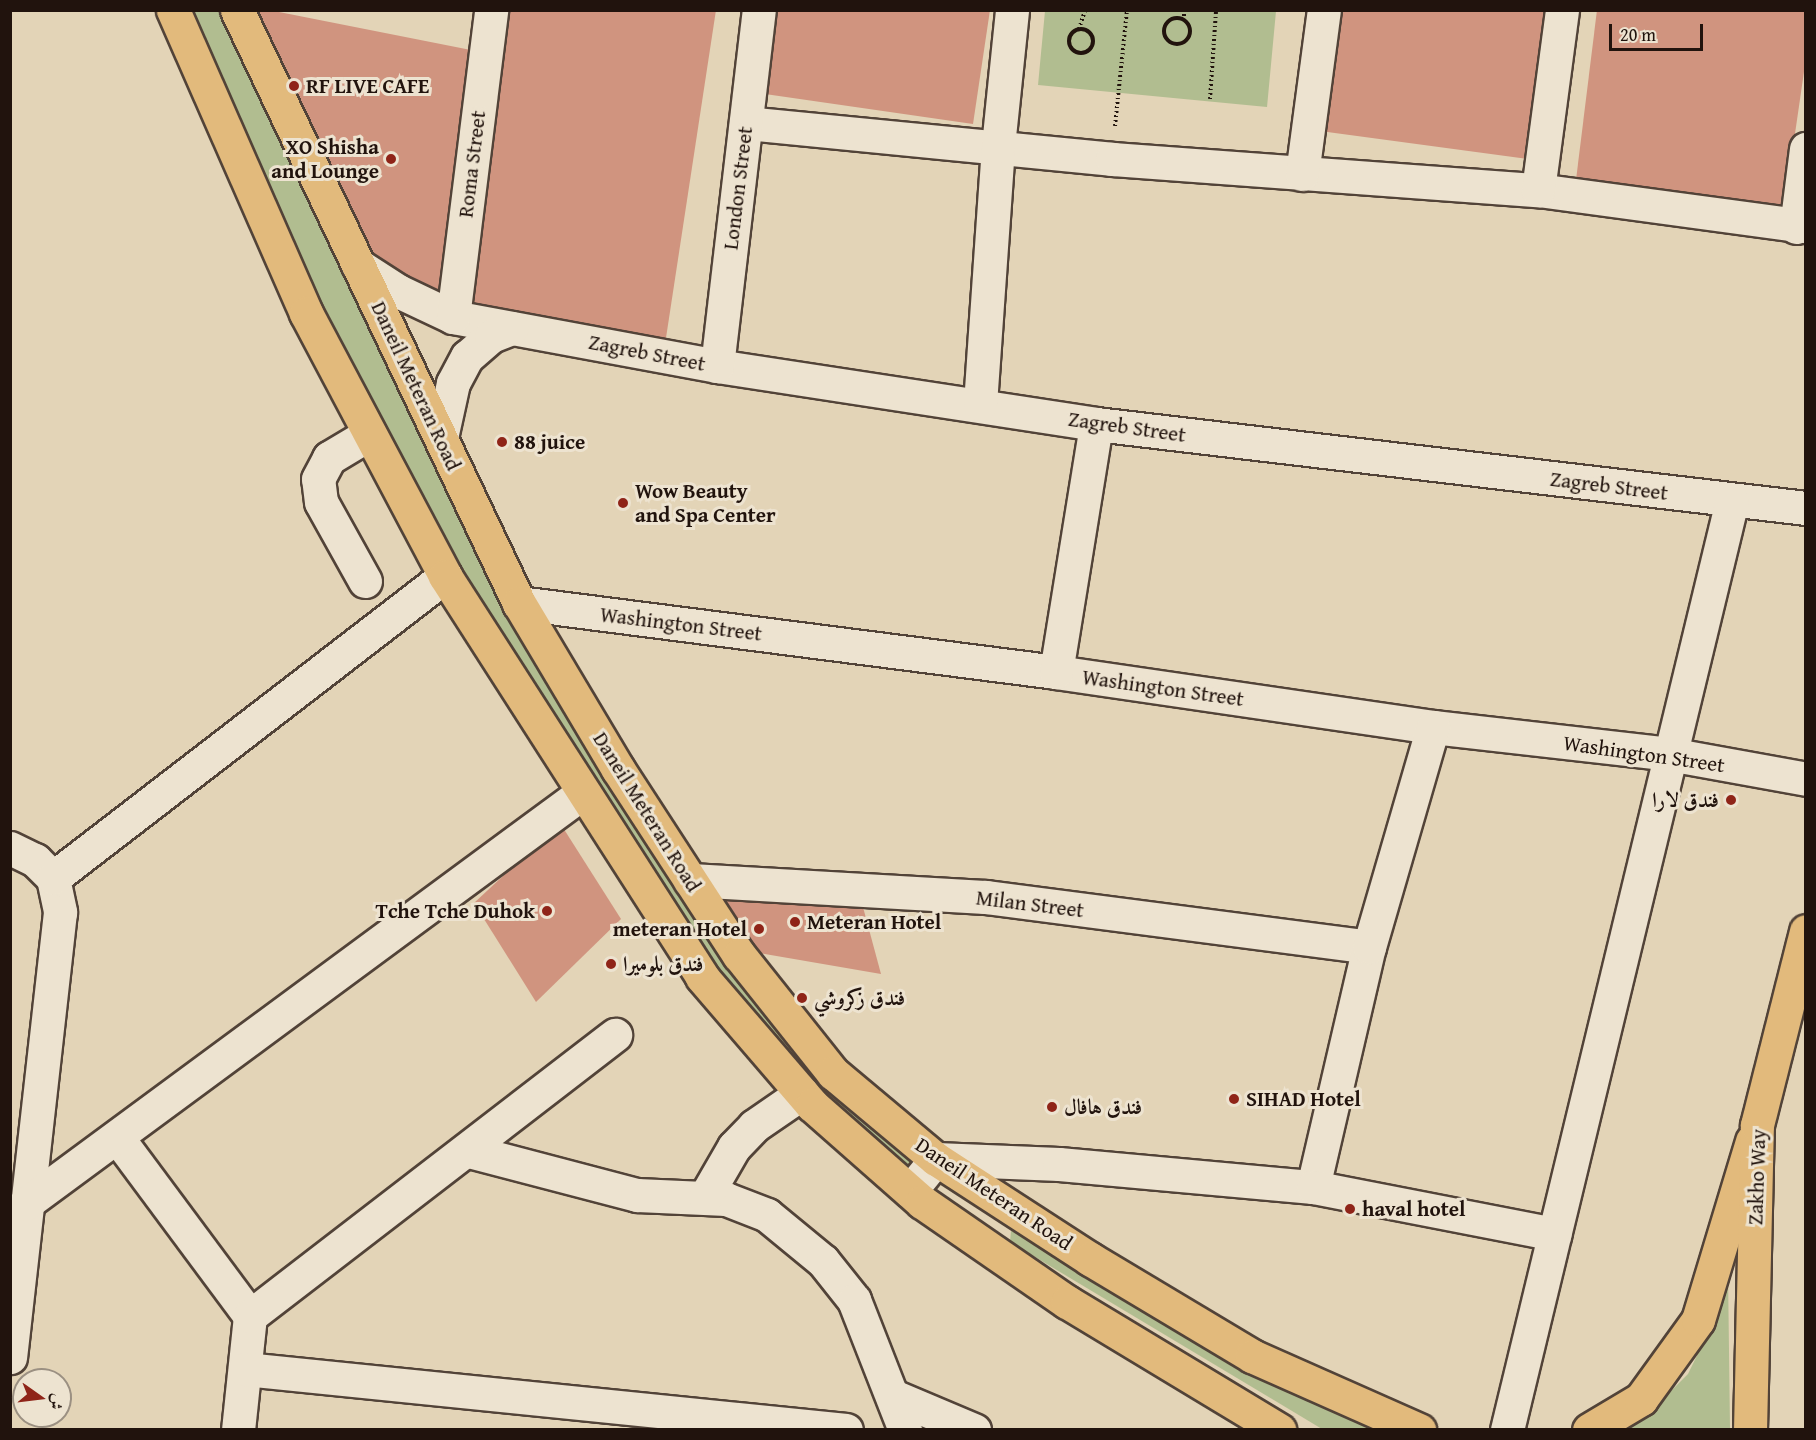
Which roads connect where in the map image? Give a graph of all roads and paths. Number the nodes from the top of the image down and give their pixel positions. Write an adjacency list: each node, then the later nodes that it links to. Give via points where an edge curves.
1 (173, 10): 28 (main road, Daneil Meteran Road, via 306,313)
2 (237, 10): 22 (main road, Daneil Meteran Road)
3 (491, 10): 23 (street, Roma Street)
4 (759, 10): 15 (street, London Street)
5 (1012, 10): 16 (street)
6 (1085, 10): 13 (path)
7 (1127, 10): 18 (path)
8 (1184, 10): 12 (path)
9 (1216, 10): 14 (path)
10 (1324, 10): 19 (street)
11 (1562, 10): 20 (street)
12 (1184, 20): 12 (path, via 1175,18 1167,22 1164,35 1170,42 1178,45 1188,38 1189,26)
13 (1079, 29): 13 (path, via 1070,35 1069,43 1076,52 1083,53 1092,45 1092,37)
14 (1210, 99)
15 (746, 123): 16 (street); 25 (street, London Street)
16 (998, 146): 18 (street); 26 (street)
17 (1806, 149): 21 (street)
18 (1112, 159): 19 (street)
19 (1302, 174): 20 (street)
20 (1538, 190): 21 (street)
21 (1801, 226)
22 (358, 265): 23 (street, Zagreb Street, via 398,291); 29 (main road, Daneil Meteran Road)
23 (453, 317): 24 (street, Zagreb Street)
24 (512, 328): 25 (street, Zagreb Street); 29 (street, via 491,336 466,357 453,383)
25 (717, 366): 26 (street, Zagreb Street)
26 (980, 404): 27 (street, Zagreb Street)
27 (1096, 424): 30 (street, Zagreb Street); 35 (street)
28 (369, 434): 32 (main road, Daneil Meteran Road); 33 (street, via 329,458 318,478 321,502)
29 (441, 438): 34 (main road, Daneil Meteran Road)
30 (1732, 501): 31 (street, Zagreb Street); 37 (street)
31 (1806, 508)
32 (445, 576): 39 (main road, Daneil Meteran Road); 41 (street)
33 (365, 581)
34 (519, 603): 35 (street, Washington Street); 42 (main road, Daneil Meteran Road)
35 (1056, 672): 36 (street, Washington Street)
36 (1433, 727): 37 (street, Washington Street); 44 (street)
37 (1669, 754): 38 (street, Washington Street); 55 (street)
38 (1806, 779)
39 (582, 793): 46 (main road, Daneil Meteran Road, via 702,977); 48 (street)
40 (10, 848): 41 (street, via 35,860)
41 (52, 878): 54 (street, via 60,912)
42 (690, 880): 44 (street, Milan Street, via 986,897); 50 (main road, Daneil Meteran Road, via 739,955 833,1073)
43 (1806, 931): 47 (main road, Zakho Way)
44 (1369, 947): 51 (street)
45 (615, 1035): 49 (street)
46 (802, 1093): 52 (main road, Daneil Meteran Road); 53 (street, via 754,1126 734,1147)
47 (1757, 1125): 67 (main road, via 1698,1320 1641,1399); 68 (main road, Zakho Way)
48 (117, 1137): 54 (street); 56 (street)
49 (469, 1152): 53 (street, via 637,1195); 56 (street)
50 (936, 1159): 51 (street, via 1059,1164); 52 (street); 65 (main road, Daneil Meteran Road, via 1252,1356)
51 (1313, 1187): 55 (street)
52 (910, 1191): 64 (main road, Daneil Meteran Road, via 1067,1302)
53 (705, 1197): 59 (street, via 747,1204 767,1215 840,1279 865,1321)
54 (25, 1204): 57 (street)
55 (1554, 1234): 66 (street)
56 (250, 1316): 58 (street)
57 (10, 1357)
58 (245, 1369): 60 (street); 61 (street)
59 (892, 1396): 62 (street); 63 (street)
60 (238, 1430)
61 (846, 1430)
62 (905, 1430)
63 (974, 1430)
64 (1279, 1430)
65 (1419, 1430)
66 (1507, 1430)
67 (1589, 1430)
68 (1750, 1430)

